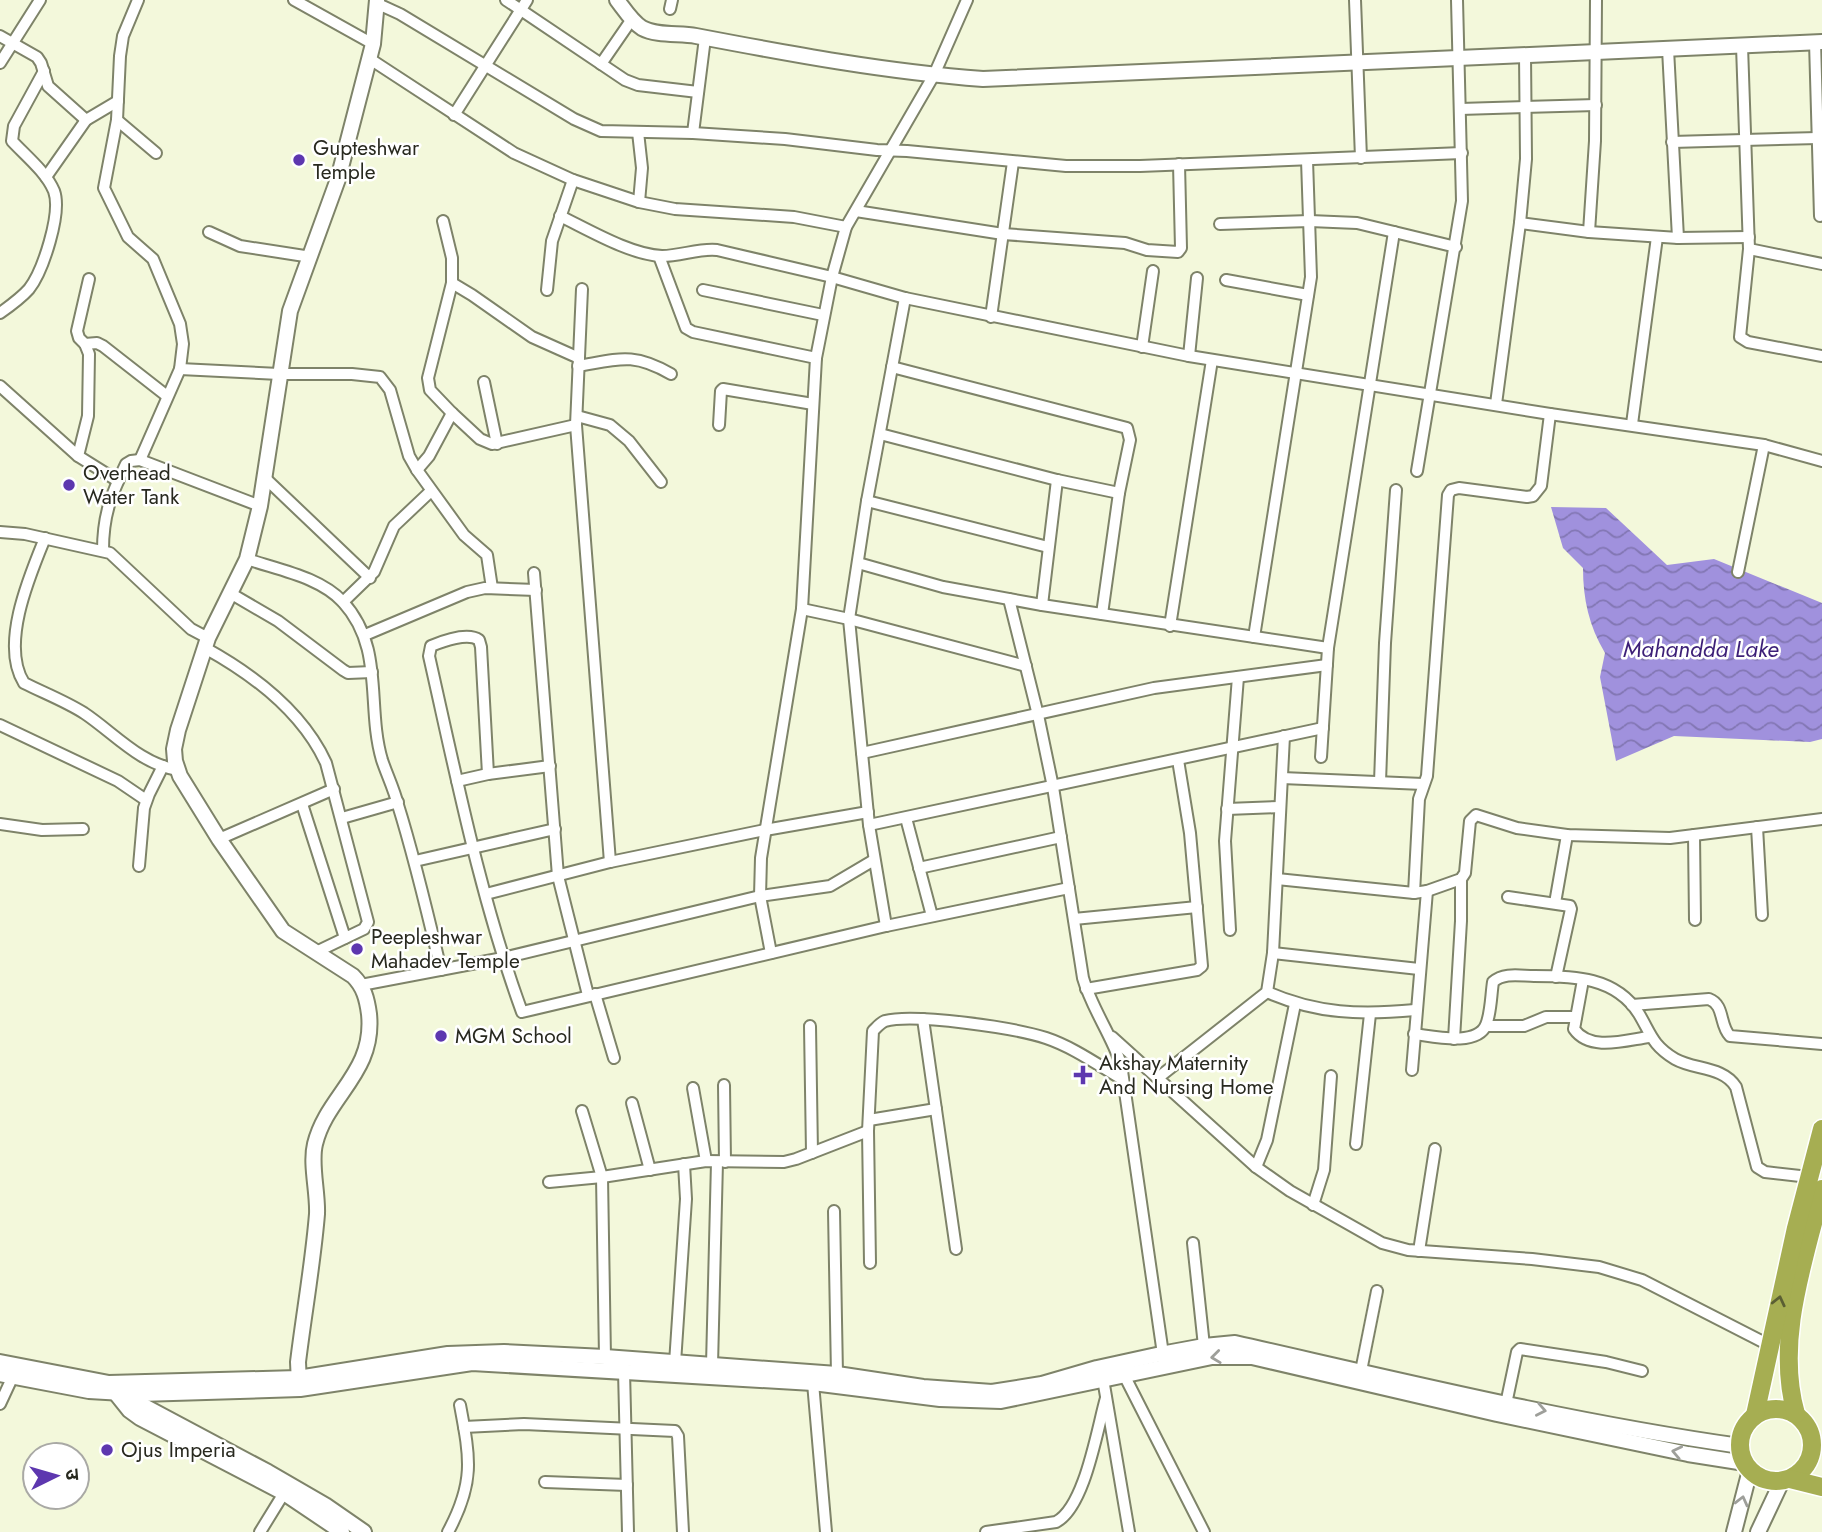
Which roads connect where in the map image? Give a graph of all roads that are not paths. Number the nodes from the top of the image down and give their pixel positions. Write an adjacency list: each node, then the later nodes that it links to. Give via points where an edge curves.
1 (40, 0): 16 (street)
2 (138, 0): 31 (street, via 123,36)
3 (506, 0): 11 (street)
4 (617, 0): 12 (street)
5 (967, 0): 29 (street)
6 (1355, 0): 24 (street)
7 (1457, 0): 22 (street)
8 (1596, 0): 20 (street)
9 (296, 1): 17 (street)
10 (378, 2): 17 (street); 27 (street)
11 (524, 4): 26 (street); 27 (street)
12 (632, 19): 14 (street, via 642,28); 26 (street)
13 (0, 36): 16 (street)
14 (705, 38): 29 (street); 30 (street)
15 (1819, 42): 18 (street); 40 (street)
16 (15, 43): 25 (street); 28 (street, via 37,57)
17 (373, 44): 23 (street)
18 (1742, 46): 19 (street); 41 (street)
19 (1668, 48): 20 (street); 42 (street)
20 (1597, 51): 21 (street); 32 (street)
21 (1525, 55): 22 (street); 33 (street)
22 (1459, 58): 24 (street); 34 (street)
23 (370, 59): 35 (street); 71 (street, via 338,179)
24 (1358, 62): 29 (street, via 983,79); 46 (street)
25 (0, 63)
26 (601, 64): 30 (street, via 638,85)
27 (484, 66): 35 (street); 38 (street, via 601,131)
28 (44, 71): 36 (street, via 48,86); 50 (street, via 14,126 12,141)
29 (934, 75): 43 (street)
30 (698, 92): 39 (street)
31 (118, 101): 36 (street); 37 (street)
32 (1596, 105): 33 (street); 63 (street)
33 (1526, 107): 34 (street); 59 (street)
34 (1460, 109): 45 (street)
35 (454, 115): 51 (street, via 514,153)
36 (86, 120): 50 (street)
37 (117, 120): 44 (street); 95 (street, via 105,194 128,237 153,259 183,333)
38 (638, 132): 39 (street); 52 (street)
39 (693, 133): 43 (street)
40 (1818, 138): 41 (street); 55 (street)
41 (1746, 141): 42 (street); 66 (street)
42 (1672, 142): 67 (street)
43 (890, 150): 48 (street); 53 (street)
44 (156, 153)
45 (1462, 153): 46 (street); 68 (street)
46 (1361, 158): 47 (street)
47 (1307, 160): 49 (street); 57 (street)
48 (1013, 162): 49 (street); 64 (street)
49 (1179, 164): 64 (street, via 1178,252 1125,243)
50 (46, 177): 84 (street, via 56,205 43,261 29,289)
51 (573, 180): 52 (street); 54 (street)
52 (639, 202): 60 (street, via 794,217)
53 (856, 211): 60 (street); 64 (street)
54 (560, 216): 70 (street, via 632,249); 80 (street, via 552,241)
55 (1820, 216)
56 (443, 220): 78 (street, via 452,258)
57 (1310, 221): 58 (street); 62 (street, via 1357,223); 82 (street)
58 (1220, 223)
59 (1520, 223): 63 (street); 105 (street)
60 (846, 227): 74 (street)
61 (209, 232): 71 (street, via 240,246)
62 (1394, 232): 68 (street); 101 (street)
63 (1589, 232): 65 (street)
64 (1003, 234): 86 (street)
65 (1657, 237): 67 (street); 109 (street)
66 (1749, 237): 67 (street); 69 (street)
67 (1678, 239)
68 (1456, 247): 102 (street)
69 (1749, 249): 72 (street); 90 (street, via 1740,337)
70 (659, 256): 74 (street, via 708,249); 91 (street, via 686,328)
71 (311, 257): 97 (street, via 290,311)
72 (1822, 264)
73 (1153, 271): 88 (street)
74 (832, 277): 83 (street); 85 (street)
75 (1197, 278): 89 (street)
76 (89, 279): 87 (street, via 77,331)
77 (1226, 280): 82 (street)
78 (452, 284): 93 (street); 106 (street, via 427,384)
79 (582, 289): 93 (street)
80 (547, 290)
81 (703, 290): 85 (street)
82 (1308, 295): 96 (street)
83 (905, 298): 86 (street); 94 (street)
84 (2, 307)
85 (823, 315): 91 (street)
86 (991, 317): 88 (street)
87 (85, 344): 103 (street, via 103,346); 114 (street, via 89,354 88,416)
88 (1142, 347): 89 (street)
89 (1189, 356): 92 (street)
90 (1822, 356)
91 (816, 358): 104 (street)
92 (1212, 360): 96 (street); 146 (street)
93 (578, 362): 98 (street, via 628,358 650,362); 108 (street)
94 (892, 368): 111 (street); 125 (street, via 1123,426 1130,440)
95 (180, 369): 97 (street); 103 (street)
96 (1296, 373): 101 (street); 148 (street)
97 (279, 374): 117 (street, via 380,377 390,390); 119 (street)
98 (671, 374)
99 (484, 382): 112 (street)
100 (0, 386): 114 (street)
101 (1370, 386): 102 (street); 150 (street)
102 (1428, 395): 105 (street); 118 (street)
103 (167, 396): 115 (street)
104 (813, 404): 110 (street, via 723,389); 143 (street)
105 (1496, 404): 107 (street)
106 (452, 413): 112 (street, via 486,443); 117 (street)
107 (1550, 414): 109 (street); 169 (street, via 1541,486 1533,496 1459,488 1448,495)
108 (576, 421): 112 (street); 122 (street, via 610,425); 194 (street)
109 (1632, 424): 113 (street)
110 (719, 425)
111 (880, 433): 120 (street); 126 (street)
112 (497, 444)
113 (1765, 445): 116 (street); 134 (street)
114 (78, 456): 121 (street)
115 (140, 460): 121 (street, via 126,464); 127 (street)
116 (1822, 461)
117 (417, 470): 123 (street)
118 (1417, 471)
119 (264, 477): 127 (street); 136 (street)
120 (1057, 480): 125 (street); 130 (street)
121 (118, 481): 131 (street, via 104,519)
122 (661, 482)
123 (431, 491): 136 (street, via 394,526); 137 (street, via 464,535 487,555)
124 (1396, 491): 168 (street)
125 (1119, 493): 144 (street)
126 (867, 501): 130 (street); 133 (street)
127 (260, 506): 132 (street)
128 (0, 532): 129 (street)
129 (45, 538): 131 (street); 164 (street, via 15,615 11,651 20,678 85,714 128,747)
130 (1048, 547): 142 (street)
131 (103, 550): 149 (street, via 116,557)
132 (247, 559): 139 (street); 141 (street, via 311,580)
133 (858, 563): 140 (street, via 943,587); 145 (street)
134 (1738, 572)
135 (534, 573): 138 (street)
136 (370, 578): 141 (street)
137 (492, 588): 138 (street); 147 (street, via 450,597)
138 (536, 590): 163 (street)
139 (230, 593): 149 (street); 153 (street, via 278,621 348,673)
140 (1009, 598): 142 (street); 152 (street)
141 (343, 602): 147 (street)
142 (1042, 605): 144 (street)
143 (802, 609): 145 (street); 186 (street)
144 (1102, 614): 146 (street)
145 (849, 619): 152 (street); 160 (street)
146 (1170, 626): 148 (street)
147 (365, 635): 153 (street)
148 (1254, 637): 150 (street)
149 (206, 643): 164 (street, via 178,730); 171 (street, via 257,680 303,725 316,742)
150 (1328, 648): 151 (street)
151 (1327, 665): 154 (street); 157 (street)
152 (1026, 666): 155 (street)
153 (372, 672): 173 (street, via 377,739)
154 (1238, 677): 155 (street, via 1154,688); 159 (street)
155 (1038, 715): 160 (street); 170 (street)
156 (0, 725): 172 (street, via 118,781)
157 (1323, 728): 158 (street); 161 (street)
158 (1284, 736): 159 (street); 166 (street)
159 (1233, 747): 162 (street); 176 (street)
160 (862, 753): 177 (street)
161 (1321, 757)
162 (1178, 760): 170 (street); 207 (street)
163 (550, 766): 165 (street); 185 (street)
164 (171, 768): 172 (street); 190 (street)
165 (488, 774): 167 (street); 167 (street, via 481,647 471,636 437,643 429,650)
166 (1282, 778): 168 (street); 175 (street)
167 (457, 781): 191 (street)
168 (1380, 782): 169 (street)
169 (1423, 784): 202 (street)
170 (1053, 787): 179 (street); 189 (street)
171 (334, 789): 174 (street); 178 (street)
172 (146, 800): 195 (street)
173 (398, 802): 178 (street); 193 (street)
174 (302, 804): 190 (street); 214 (street)
175 (1280, 807): 176 (street); 198 (street)
176 (1227, 809): 213 (street, via 1224,853)
177 (868, 812): 182 (street); 186 (street)
178 (342, 818): 214 (street, via 368,922)
179 (906, 818): 182 (street); 196 (street)
180 (1822, 819): 183 (street)
181 (0, 824): 184 (street, via 42,831)
182 (869, 825): 192 (street)
183 (1757, 827): 188 (street); 208 (street)
184 (83, 829)
185 (555, 829): 191 (street); 197 (street)
186 (765, 830): 194 (street); 204 (street)
187 (1567, 835): 188 (street); 199 (street, via 1517,828 1476,815 1470,821); 206 (street)
188 (1695, 835): 211 (street)
189 (1061, 837): 196 (street); 200 (street)
190 (219, 839): 216 (street, via 282,931)
191 (474, 847): 193 (street); 203 (street)
192 (874, 860): 204 (street, via 830,886); 212 (street)
193 (415, 861): 221 (street)
194 (610, 862): 197 (street)
195 (139, 866)
196 (919, 868): 209 (street)
197 (558, 876): 203 (street); 215 (street)
198 (1277, 879): 202 (street); 218 (street)
199 (1461, 879): 201 (street); 239 (street)
200 (1069, 888): 209 (street); 210 (street)
201 (1427, 891): 202 (street); 220 (street)
202 (1414, 893)
203 (486, 894): 219 (street)
204 (760, 896): 215 (street); 217 (street)
205 (1508, 897): 206 (street)
206 (1555, 903): 222 (street, via 1571,909)
207 (1197, 907): 210 (street); 225 (street, via 1200,969)
208 (1762, 915)
209 (932, 916): 212 (street)
210 (1074, 919): 225 (street)
211 (1695, 920)
212 (886, 926): 217 (street)
213 (1230, 930)
214 (345, 938): 216 (street)
215 (573, 942): 219 (street); 227 (street)
216 (316, 952): 224 (street)
217 (771, 953): 227 (street)
218 (1273, 953): 220 (street); 226 (street)
219 (503, 958): 221 (street); 227 (street, via 522,1012)
220 (1419, 969): 230 (street)
221 (441, 970): 224 (street)
222 (1556, 977): 223 (street); 235 (street, via 1498,978 1493,982)
223 (1583, 979): 229 (street, via 1605,982); 232 (street)
224 (361, 985): 285 (street, via 368,1002 370,1040 314,1150 317,1214)
225 (1086, 989): 237 (street)
226 (1267, 992): 228 (street); 244 (street)
227 (591, 995): 241 (street)
228 (1296, 1004): 231 (street); 258 (street, via 1267,1140)
229 (1632, 1004): 238 (street); 240 (street, via 1709,999 1720,1008 1721,1024 1730,1036)
230 (1415, 1010): 231 (street); 236 (street)
231 (1370, 1014): 253 (street)
232 (1576, 1017): 235 (street, via 1546,1017 1524,1026); 238 (street, via 1576,1033 1591,1041)
233 (923, 1019): 245 (street, via 999,1027 1045,1038); 249 (street); 251 (street, via 887,1020 873,1031)
234 (810, 1026): 255 (street)
235 (1486, 1026): 239 (street, via 1475,1036)
236 (1414, 1034): 239 (street); 242 (street)
237 (1110, 1035): 244 (street); 245 (street)
238 (1649, 1037): 262 (street, via 1675,1059 1731,1080 1757,1167)
239 (1454, 1039)
240 (1822, 1044)
241 (614, 1058)
242 (1412, 1070)
243 (1331, 1076): 263 (street, via 1324,1170)
244 (1159, 1077): 258 (street)
245 (1122, 1079): 273 (street)
246 (724, 1085): 256 (street)
247 (693, 1088): 256 (street)
248 (632, 1102): 259 (street)
249 (936, 1109): 251 (street); 266 (street)
250 (582, 1111): 260 (street)
251 (868, 1126): 255 (street); 268 (street)
252 (1822, 1129): 262 (highway)
253 (1356, 1144)
254 (1435, 1149): 267 (street)
255 (812, 1153): 256 (street, via 784,1162)
256 (716, 1162): 257 (street); 276 (street)
257 (684, 1164): 259 (street); 275 (street, via 686,1199)
258 (1256, 1167): 263 (street)
259 (650, 1170): 260 (street)
260 (602, 1177): 261 (street); 272 (street)
261 (549, 1182)
262 (1816, 1183): 270 (highway, one-way to 262); 292 (highway, via 1788,1352)
263 (1313, 1205): 267 (street, via 1382,1243)
264 (835, 1211): 281 (street)
265 (1193, 1243): 271 (street)
266 (956, 1249)
267 (1419, 1251): 270 (street, via 1532,1259 1620,1272)
268 (870, 1264)
269 (1377, 1291): 279 (street)
270 (1769, 1345): 293 (highway)
271 (1204, 1346): 273 (street); 279 (street, via 1235,1343)
272 (605, 1357): 275 (street); 278 (street); 285 (street, via 447,1354)
273 (1163, 1360): 277 (street); 298 (street, one-way to 273, via 1688,1454 1252,1357)
274 (0, 1362): 286 (street)
275 (675, 1363): 276 (street)
276 (712, 1366): 281 (street)
277 (1121, 1369): 282 (street); 314 (street)
278 (624, 1371): 284 (street); 285 (street, via 472,1363); 296 (street)
279 (1361, 1371): 290 (street)
280 (1642, 1371): 290 (street, via 1520,1349)
281 (837, 1374): 282 (street, via 992,1392)
282 (1102, 1374): 284 (street, via 1022,1398 980,1401); 288 (street)
283 (6, 1375): 286 (street, via 89,1391); 289 (street)
284 (813, 1382): 311 (street)
285 (299, 1383): 286 (street); 287 (street)
286 (118, 1388): 287 (street); 294 (street); 303 (street, via 129,1410 140,1418)
287 (180, 1393): 294 (street, via 172,1407)
288 (1106, 1398): 304 (street, via 1083,1483 1068,1511 1056,1522); 313 (street)
289 (0, 1404)
290 (1506, 1404): 298 (street, one-way to 298, via 1687,1438)
291 (460, 1405): 295 (street)
292 (1796, 1414): 293 (highway, via 1780,1408); 297 (highway)
293 (1755, 1415): 298 (highway, via 1744,1429)
294 (172, 1422): 307 (street, via 268,1472)
295 (464, 1427): 296 (street, via 524,1424); 308 (street, via 468,1480)
296 (626, 1429): 301 (street); 310 (street, via 670,1430 678,1436)
297 (1817, 1447): 299 (highway, via 1804,1468)
298 (1745, 1460): 299 (highway, via 1765,1479); 315 (street, one-way to 298)
299 (1786, 1480): 302 (highway); 316 (street)
300 (545, 1482): 301 (street)
301 (627, 1485): 309 (street)
302 (1822, 1487)
303 (284, 1493): 305 (street); 306 (street)
304 (1023, 1529): 312 (street)
305 (260, 1532)
306 (342, 1532)
307 (364, 1532)
308 (447, 1532)
309 (628, 1532)
310 (683, 1532)
311 (825, 1532)
312 (986, 1532)
313 (1129, 1532)
314 (1204, 1532)
315 (1734, 1532)
316 (1758, 1532)

